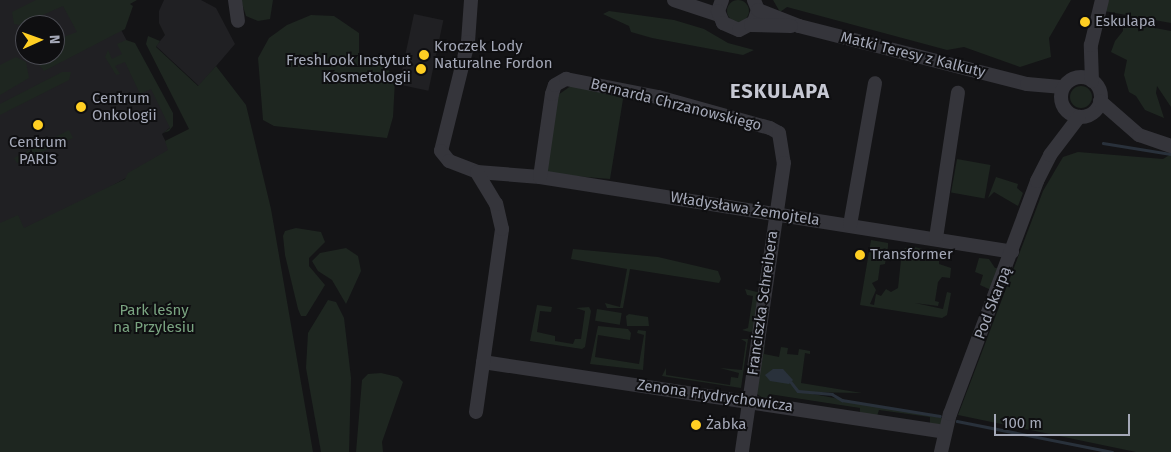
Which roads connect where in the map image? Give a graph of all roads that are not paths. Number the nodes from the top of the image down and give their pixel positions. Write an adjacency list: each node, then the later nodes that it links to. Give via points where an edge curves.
1 (235, 0): 8 (street)
2 (471, 0): 11 (street)
3 (480, 0): 11 (street)
4 (675, 0): 6 (street)
5 (1102, 0): 12 (street)
6 (720, 5): 9 (street, Matki Teresy z Kalkuty, via 723,23 733,30)
7 (756, 5): 9 (street); 10 (street, Matki Teresy z Kalkuty)
8 (238, 21)
9 (751, 25): 10 (street, Matki Teresy z Kalkuty)
10 (800, 26): 17 (street, Matki Teresy z Kalkuty, via 1027,84)
11 (470, 35): 23 (street, Władysława Żemojtela, via 441,151 449,161)
12 (1091, 45): 13 (street); 14 (street)
13 (1077, 77): 14 (street); 17 (street)
14 (1092, 81): 18 (street, via 1098,88)
15 (875, 83): 26 (street)
16 (958, 93): 27 (street)
17 (1063, 99): 19 (street); 22 (street, Pod Skarpą)
18 (1100, 101): 19 (street); 20 (street)
19 (1085, 115): 20 (street); 22 (street, Pod Skarpą)
20 (1130, 128): 21 (street)
21 (1171, 146)
22 (1050, 155): 28 (street, Pod Skarpą)
23 (477, 172): 24 (street, Władysława Żemojtela); 29 (street, via 496,204 502,229)
24 (540, 177): 25 (street, Władysława Żemojtela); 25 (street, Bernarda Chrzanowskiego, via 555,85 560,80 573,80 658,97 779,133 784,163)
25 (776, 213): 26 (street, Władysława Żemojtela); 30 (street, Franciszka Schreibera)
26 (850, 225): 27 (street, Władysława Żemojtela)
27 (936, 238): 28 (street, Władysława Żemojtela)
28 (1012, 252): 32 (street, Pod Skarpą)
29 (483, 362): 30 (street, Zenona Frydrychowicza); 31 (street)
30 (749, 401): 32 (street, Zenona Frydrychowicza); 33 (street, Franciszka Schreibera)
31 (476, 412)
32 (946, 432): 34 (street, Pod Skarpą)
33 (742, 452)
34 (941, 452)

